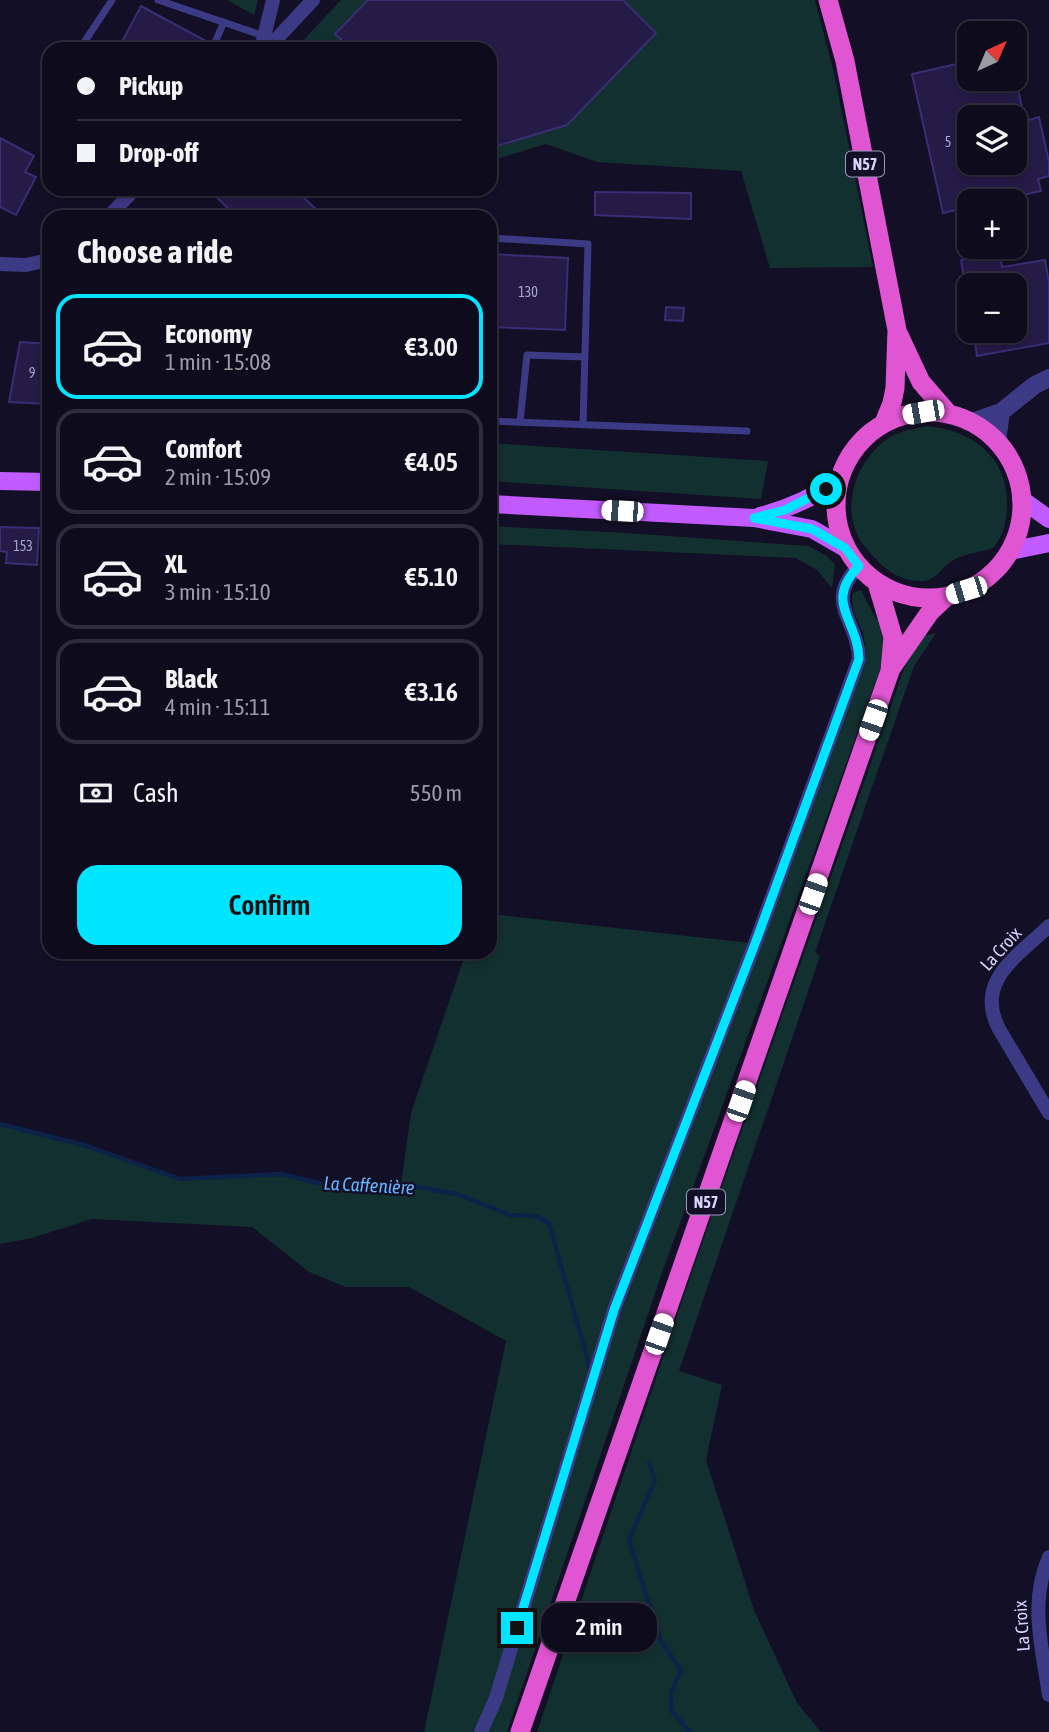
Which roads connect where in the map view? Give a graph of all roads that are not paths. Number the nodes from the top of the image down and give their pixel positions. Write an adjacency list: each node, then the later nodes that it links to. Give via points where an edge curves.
1 (113, 0): 7 (lane)
2 (158, 0): 6 (lane)
3 (273, 0): 10 (street)
4 (313, 0): 11 (street)
5 (828, 0): 17 (highway, N57, via 845,61)
6 (224, 22): 8 (lane); 9 (lane)
7 (84, 42)
8 (215, 42)
9 (259, 42)
10 (265, 42)
11 (267, 42)
12 (128, 196): 13 (street)
13 (115, 210)
14 (497, 238): 18 (lane, via 588,244)
15 (42, 262): 16 (street)
16 (0, 264)
17 (897, 330): 20 (highway, N57, via 921,382); 25 (highway, N57, via 894,396)
18 (584, 357): 23 (lane, via 527,355); 26 (lane)
19 (1049, 378): 21 (street)
20 (947, 412): 24 (highway); 25 (highway, via 923,412)
21 (1001, 412): 24 (street); 28 (street)
22 (497, 421): 23 (lane)
23 (520, 422): 26 (lane)
24 (972, 422): 28 (highway)
25 (884, 423): 29 (highway, via 849,456)
26 (583, 425): 27 (lane)
27 (747, 431)
28 (997, 441): 32 (highway, via 1013,465)
29 (839, 480): 34 (main road, via 785,510); 37 (highway, via 835,508)
30 (0, 481): 31 (main road)
31 (42, 482)
32 (1021, 499): 35 (main road); 38 (highway, via 1021,518)
33 (497, 504): 34 (main road)
34 (754, 518): 37 (main road, via 812,529)
35 (1049, 519)
36 (1049, 542): 38 (main road)
37 (845, 548): 39 (highway)
38 (1010, 551): 41 (highway, via 984,581)
39 (859, 566): 40 (highway); 47 (street, via 841,595 859,659 614,1310)
40 (877, 583): 41 (highway, via 903,595); 42 (highway, N57, via 893,637)
41 (947, 596): 42 (highway, N57, via 930,612)
42 (890, 671): 48 (highway, N57)
43 (1049, 926): 44 (street, La Croix, via 995,982 990,1000 993,1018)
44 (1049, 1113)
45 (1049, 1557): 46 (street, La Croix, via 1041,1576 1037,1610)
46 (1049, 1695)
47 (481, 1732)
48 (520, 1732)

